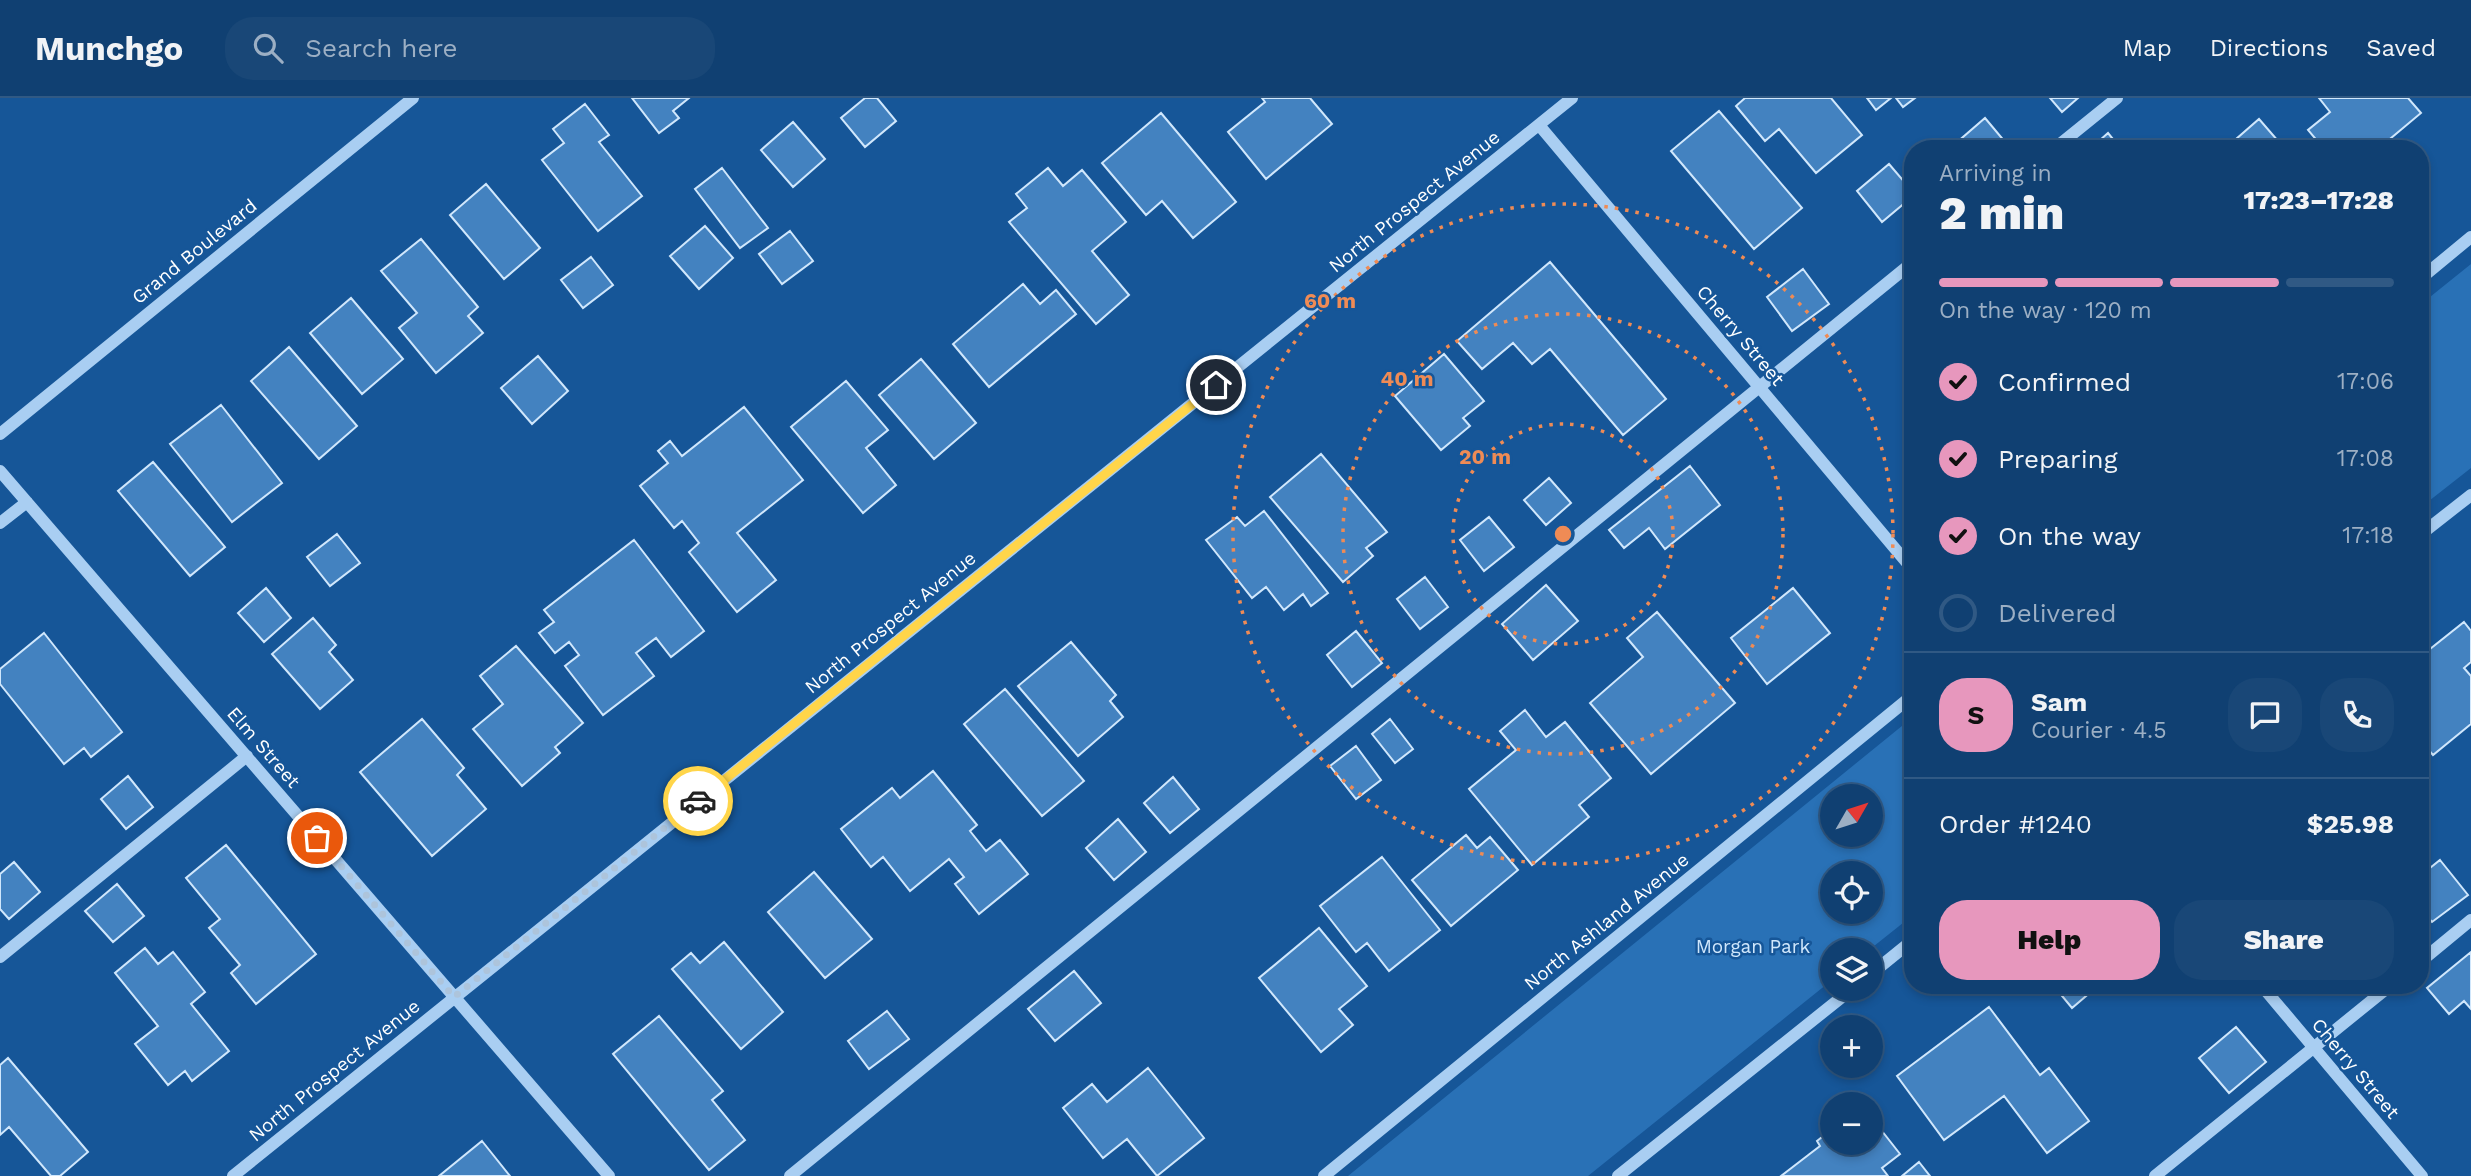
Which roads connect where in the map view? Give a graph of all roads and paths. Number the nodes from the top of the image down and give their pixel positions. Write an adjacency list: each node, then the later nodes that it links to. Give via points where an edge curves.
1 (413, 98): 10 (street, Grand Boulevard)
2 (1572, 98): 4 (street, North Prospect Avenue)
3 (2117, 98): 5 (street)
4 (1539, 125): 9 (street, Cherry Street); 26 (street, North Prospect Avenue)
5 (2065, 140)
6 (2471, 237): 8 (street)
7 (1904, 269): 9 (street)
8 (2429, 272)
9 (1758, 386): 16 (street, Cherry Street); 31 (street)
10 (0, 434)
11 (0, 471): 13 (street, Elm Street)
12 (2471, 495): 15 (street)
13 (27, 502): 14 (street); 18 (street, Elm Street)
14 (0, 523)
15 (2429, 528)
16 (1904, 559)
17 (1904, 702): 32 (street, North Ashland Avenue)
18 (247, 756): 22 (street); 26 (street, Elm Street)
19 (2471, 920): 21 (street)
20 (1904, 947): 23 (street)
21 (2429, 955)
22 (0, 957)
23 (1883, 964)
24 (2269, 994): 28 (street, Cherry Street)
25 (2380, 994): 28 (street)
26 (454, 997): 29 (street, North Prospect Avenue); 30 (street, Elm Street)
27 (1837, 1001): 33 (street)
28 (2314, 1048): 34 (street); 35 (street, Cherry Street)
29 (233, 1176)
30 (609, 1176)
31 (790, 1176)
32 (1324, 1176)
33 (1618, 1176)
34 (2155, 1176)
35 (2422, 1176)

